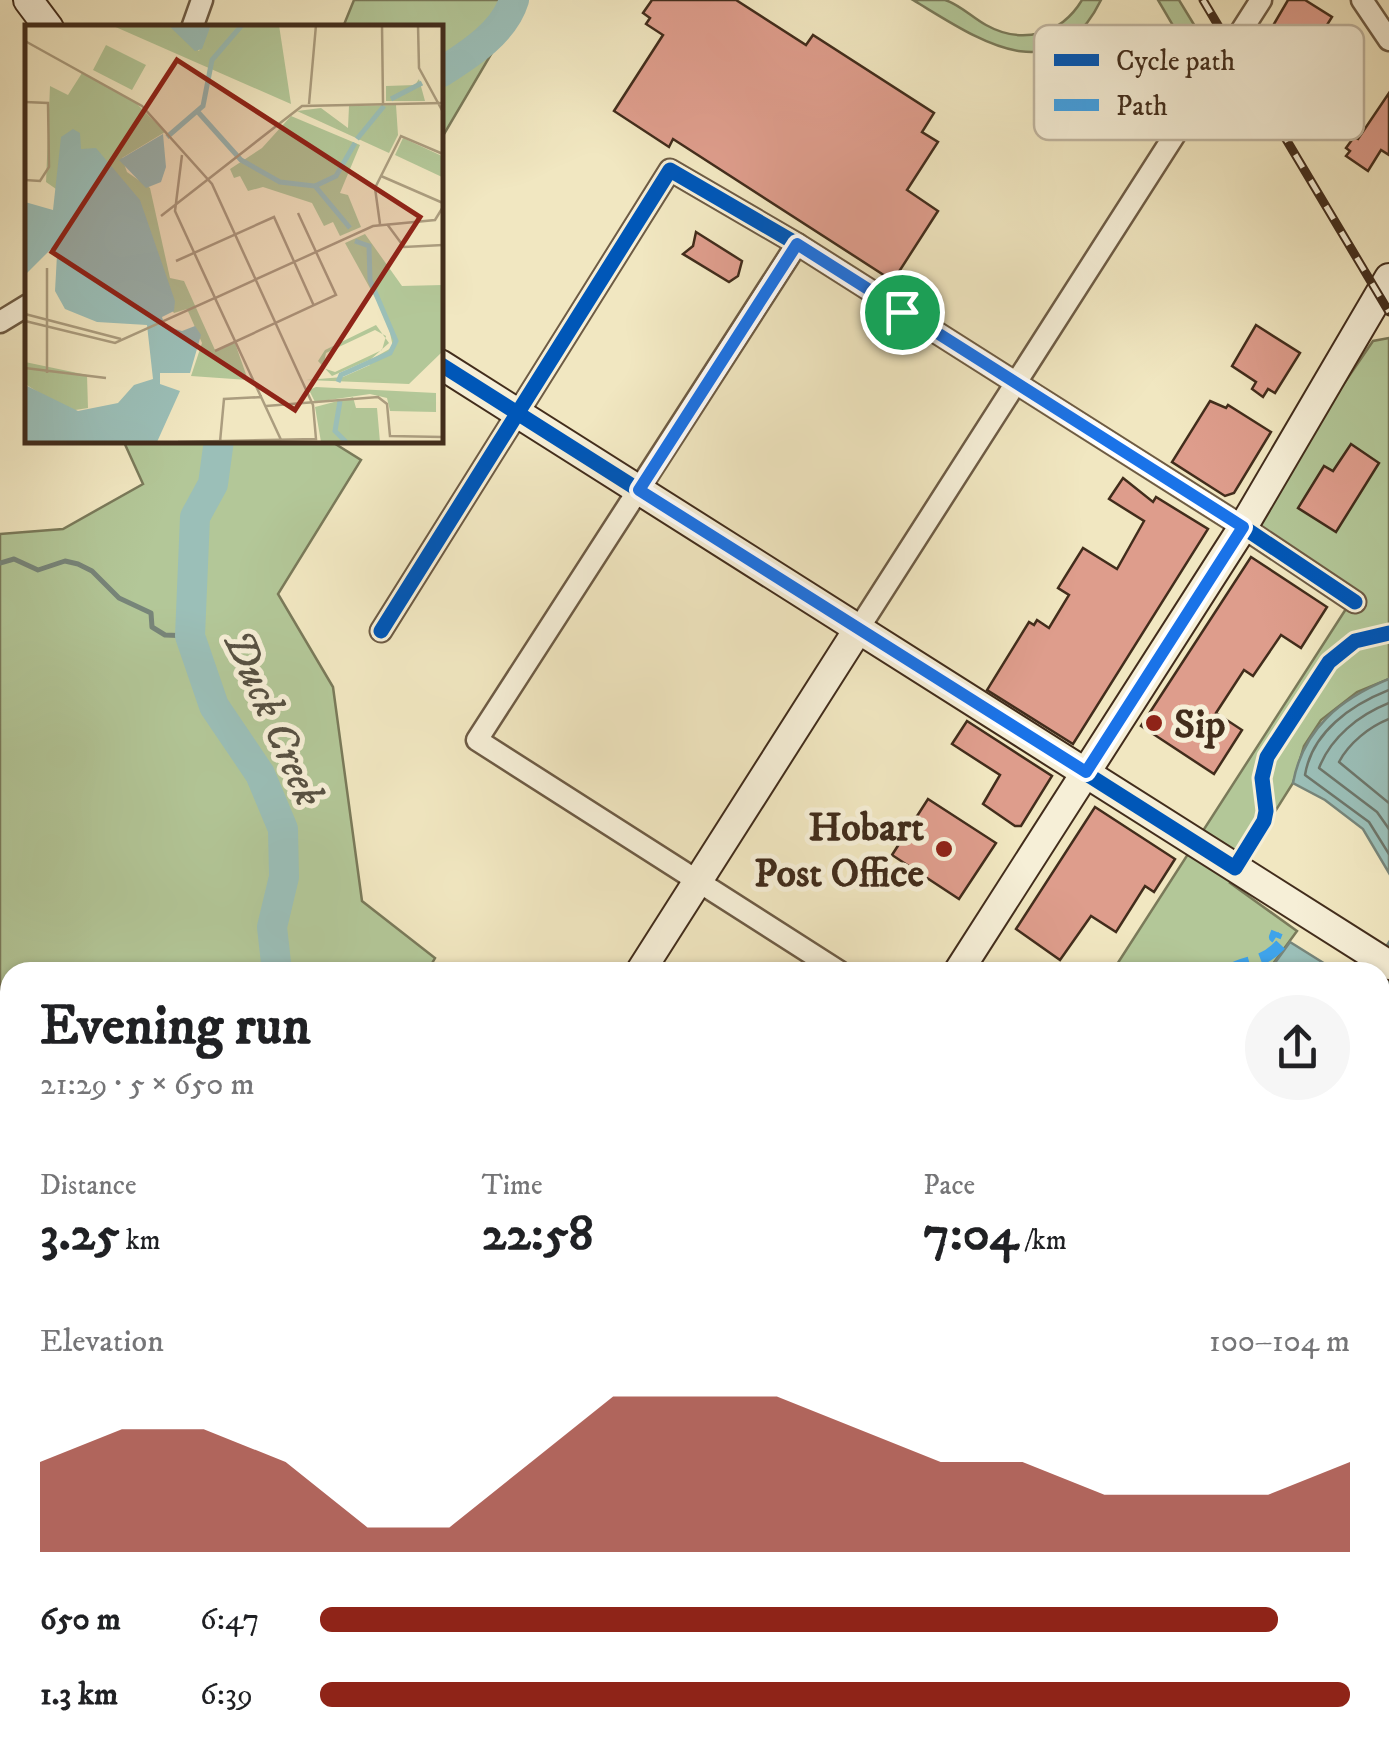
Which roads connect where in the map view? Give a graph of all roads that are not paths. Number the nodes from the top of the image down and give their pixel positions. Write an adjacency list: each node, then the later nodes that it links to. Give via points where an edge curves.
1 (28, 0): 5 (main road)
2 (202, 0): 6 (street)
3 (1261, 0): 7 (street)
4 (1362, 0): 8 (street)
5 (47, 25)
6 (193, 25)
7 (1245, 25)
8 (1389, 40)
9 (1171, 140): 15 (street)
10 (797, 244): 15 (street); 16 (street, via 670,170); 17 (street)
11 (1389, 278): 18 (main road)
12 (25, 307): 13 (street)
13 (0, 322)
14 (442, 365): 16 (main road)
15 (1015, 382): 18 (street); 20 (street)
16 (517, 412): 17 (main road); 21 (street)
17 (639, 490): 20 (main road); 23 (street, via 478,740)
18 (1243, 527): 19 (street); 22 (main road)
19 (1355, 602)
20 (859, 628): 22 (main road); 23 (main road)
21 (381, 632)
22 (1086, 772): 26 (main road); 27 (main road)
23 (697, 880): 24 (main road); 25 (street)
24 (646, 962)
25 (824, 962)
26 (964, 962)
27 (1384, 962)

